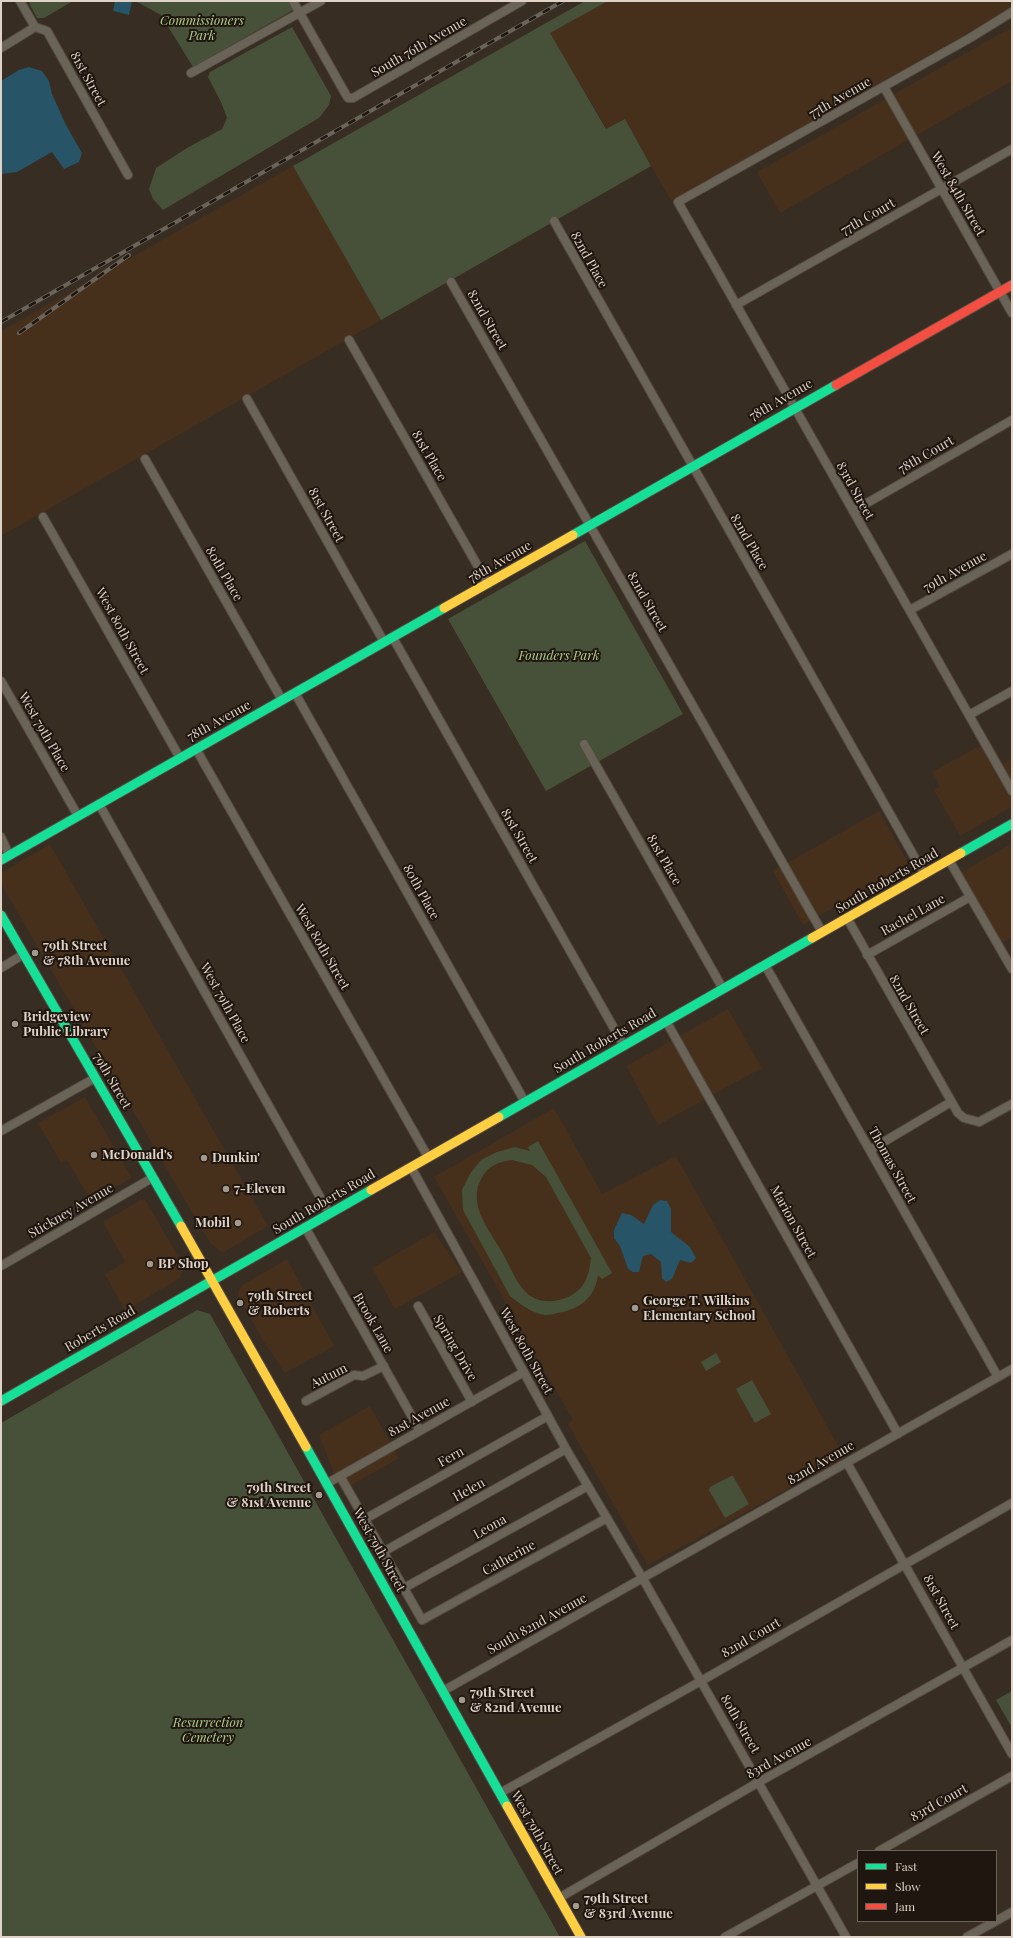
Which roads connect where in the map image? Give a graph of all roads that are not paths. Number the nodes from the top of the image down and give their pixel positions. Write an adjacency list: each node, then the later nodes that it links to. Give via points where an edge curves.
1 (20, 1): 7 (street, 81st Street)
2 (292, 1): 6 (street)
3 (321, 1): 6 (street)
4 (522, 1): 6 (street, South 76th Avenue, via 354,98 348,98)
5 (1012, 12): 10 (street, 77th Avenue)
6 (299, 13): 9 (street)
7 (35, 27): 8 (street); 12 (street, 81st Street, via 47,31)
8 (1, 48)
9 (191, 73)
10 (884, 87): 13 (street, West 84th Street); 14 (street, 77th Avenue)
11 (1012, 149): 13 (street, 77th Court)
12 (128, 175)
13 (942, 189): 18 (street, West 84th Street); 19 (street, 77th Court)
14 (678, 202): 19 (street, 83rd Street)
15 (554, 222): 26 (street, 82nd Place)
16 (451, 282): 29 (street, 82nd Street)
17 (1012, 285): 18 (street, 78th Avenue)
18 (1000, 292): 20 (street, West 84th Street); 23 (street, 78th Avenue)
19 (736, 306): 23 (street, 83rd Street)
20 (1012, 313)
21 (349, 340): 31 (street, 81st Place)
22 (247, 399): 33 (street, 81st Street)
23 (795, 407): 26 (street, 78th Avenue); 27 (street, 83rd Street)
24 (1012, 420): 27 (street, 78th Court)
25 (145, 459): 37 (street, 80th Place)
26 (692, 466): 29 (street, 78th Avenue); 50 (street, 82nd Place)
27 (853, 511): 32 (street, 83rd Street)
28 (43, 516): 41 (street, West 80th Street)
29 (590, 524): 31 (street, 78th Avenue); 54 (street, 82nd Street)
30 (1012, 554): 32 (street, 79th Avenue)
31 (488, 584): 33 (street, 78th Avenue)
32 (910, 610): 38 (street, 83rd Street)
33 (388, 640): 36 (street, 78th Avenue); 62 (street, 81st Street)
34 (1, 681): 44 (street, West 79th Place)
35 (1012, 691): 38 (street)
36 (295, 693): 37 (street, 78th Avenue); 64 (street, 80th Place)
37 (282, 700): 40 (street, 78th Avenue)
38 (969, 715): 42 (street, 83rd Street)
39 (584, 744): 60 (street, 81st Place)
40 (196, 749): 41 (street, 78th Avenue); 69 (street, West 80th Street)
41 (180, 758): 43 (street, 78th Avenue)
42 (1012, 791)
43 (99, 804): 44 (street, 78th Avenue); 72 (street, West 79th Place)
44 (78, 816): 47 (street, 78th Avenue)
45 (1012, 824): 49 (street, South Roberts Road)
46 (1, 837): 47 (street)
47 (10, 855): 48 (street, 78th Avenue)
48 (1, 860)
49 (948, 860): 50 (street, South Roberts Road); 51 (street)
50 (924, 874): 53 (street, South Roberts Road)
51 (970, 897): 56 (street, Rachel Lane); 59 (street)
52 (1, 915): 55 (street, 79th Street)
53 (847, 918): 54 (street, South Roberts Road); 56 (street, 82nd Street)
54 (822, 932): 57 (street, South Roberts Road)
55 (24, 954): 58 (street); 63 (street, 79th Street)
56 (867, 955): 65 (street, 82nd Street)
57 (765, 965): 60 (street, South Roberts Road); 68 (street, Thomas Street)
58 (1, 968)
59 (1012, 969)
60 (723, 989): 61 (street, South Roberts Road)
61 (666, 1021): 62 (street, South Roberts Road); 86 (street, Marion Street)
62 (624, 1046): 64 (street, South Roberts Road)
63 (95, 1078): 67 (street); 71 (street, 79th Street)
64 (525, 1102): 69 (street, South Roberts Road)
65 (951, 1102): 66 (street, 82nd Street, via 964,1118 979,1122); 68 (street)
66 (1012, 1104)
67 (1, 1131)
68 (870, 1150): 80 (street, Thomas Street)
69 (428, 1158): 70 (street, South Roberts Road)
70 (411, 1167): 72 (street, South Roberts Road); 79 (street, West 80th Street)
71 (152, 1178): 74 (street, Stickney Avenue); 75 (street, West 79th Street)
72 (329, 1213): 73 (street, South Roberts Road)
73 (305, 1227): 75 (street, South Roberts Road); 77 (street, Brook Lane)
74 (1, 1266)
75 (212, 1280): 81 (street, Roberts Road); 90 (street, West 79th Street)
76 (418, 1306): 83 (street, Spring Drive)
77 (384, 1366): 82 (street, Autum, via 363,1376 354,1375); 85 (street, Brook Lane)
78 (1012, 1369): 80 (street, 82nd Avenue)
79 (524, 1372): 83 (street, 81st Avenue); 84 (street, West 80th Street)
80 (998, 1377): 86 (street, 82nd Avenue)
81 (1, 1401)
82 (306, 1401)
83 (472, 1402): 85 (street, 81st Avenue)
84 (548, 1416): 87 (street, West 80th Street); 94 (street, Fern)
85 (420, 1431): 89 (street, 81st Avenue)
86 (898, 1434): 88 (street, 82nd Avenue)
87 (566, 1449): 91 (street, West 80th Street); 96 (street, Helen)
88 (847, 1463): 97 (street, 81st Street); 98 (street, 82nd Avenue)
89 (340, 1476): 90 (street, 81st Avenue); 94 (street)
90 (326, 1484): 103 (street, West 79th Street)
91 (588, 1486): 93 (street, West 80th Street); 99 (street, Leona)
92 (1012, 1503): 97 (street, 82nd Court)
93 (607, 1518): 95 (street, West 80th Street); 99 (street, Catherine, via 422,1620)
94 (365, 1519): 96 (street)
95 (623, 1545): 98 (street, 80th Street)
96 (383, 1552): 99 (street)
97 (905, 1563): 101 (street, 81st Street); 102 (street, 82nd Court)
98 (643, 1579): 102 (street, 80th Street); 103 (street, South 82nd Avenue)
99 (404, 1588)
100 (1012, 1640): 101 (street, 83rd Avenue)
101 (963, 1668): 104 (street, 81st Street); 106 (street, 83rd Avenue)
102 (701, 1681): 106 (street, 80th Street); 107 (street, 82nd Court)
103 (443, 1691): 107 (street, West 79th Street)
104 (1012, 1754)
105 (1012, 1776): 108 (street, 83rd Court)
106 (759, 1782): 110 (street, 80th Street); 111 (street, 83rd Avenue)
107 (500, 1793): 111 (street, West 79th Street)
108 (881, 1850)
109 (857, 1864): 110 (street)
110 (817, 1886): 116 (street); 117 (street, 80th Street)
111 (559, 1898): 115 (street, West 79th Street)
112 (1012, 1912): 113 (street)
113 (997, 1920)
114 (994, 1922): 118 (street)
115 (581, 1937)
116 (725, 1937)
117 (846, 1937)
118 (967, 1937)

